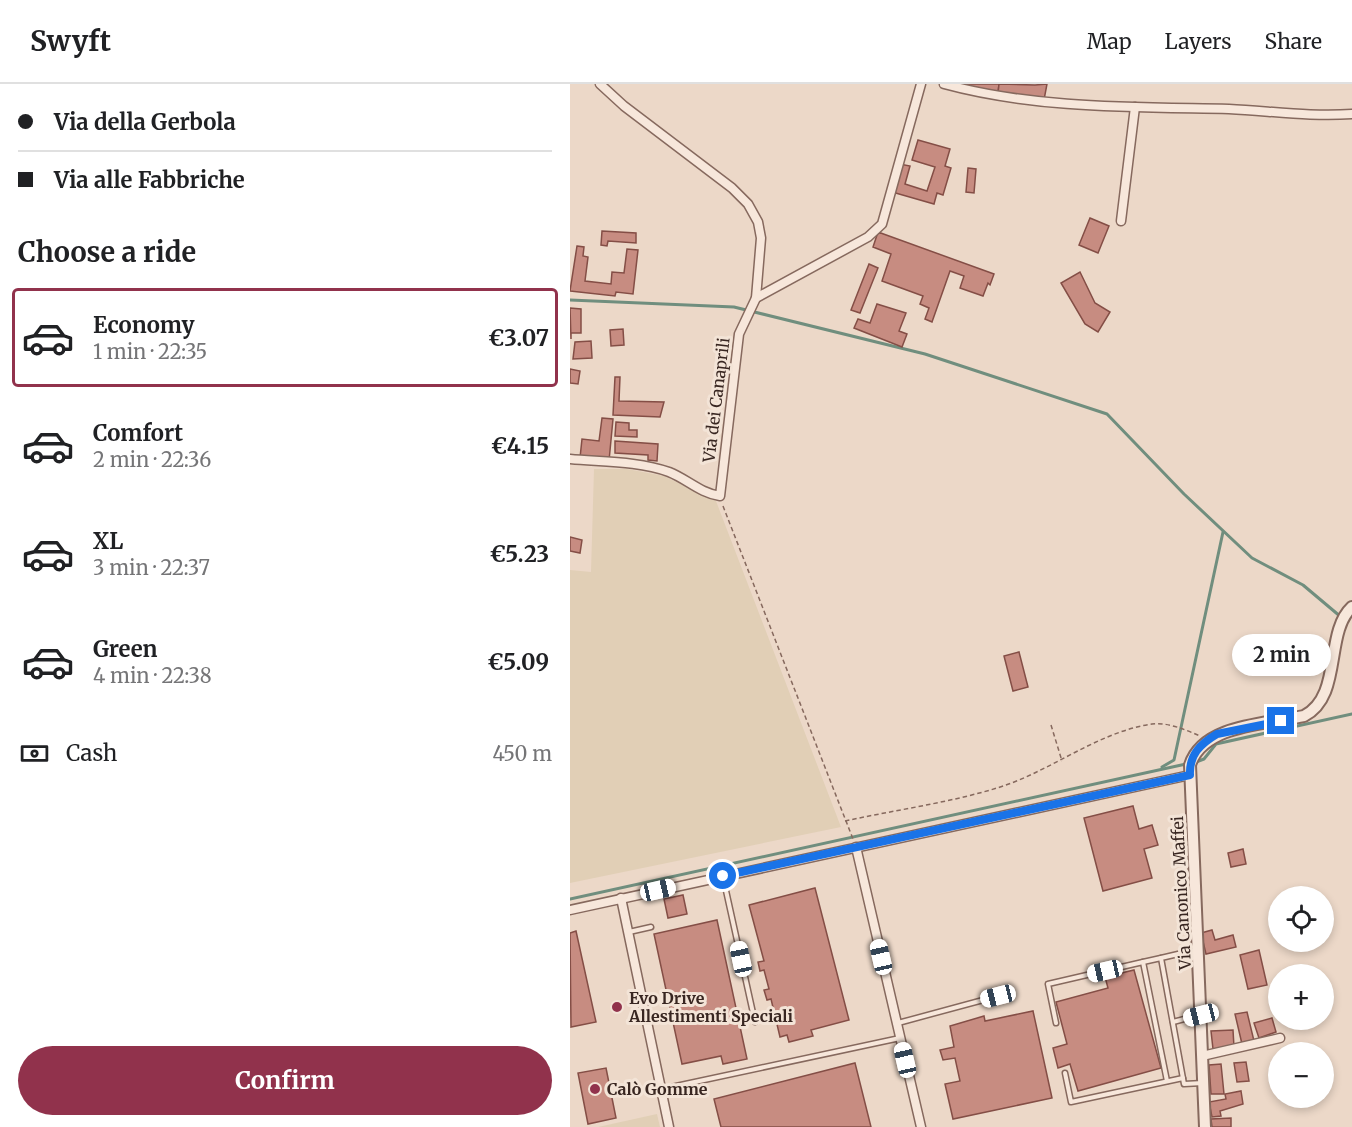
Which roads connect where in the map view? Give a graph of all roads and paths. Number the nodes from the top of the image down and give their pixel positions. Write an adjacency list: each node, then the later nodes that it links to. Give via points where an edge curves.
1 (600, 84): 7 (street, Via dei Canaprili, via 748,204 758,222 760,238)
2 (921, 84): 7 (street, via 882,224 868,237)
3 (944, 84): 4 (street, via 982,94)
4 (1135, 107): 5 (street, via 1318,116); 6 (street)
5 (1352, 114)
6 (1121, 221)
7 (756, 298): 9 (street, Via dei Canaprili, via 739,334)
8 (570, 459): 9 (street, Via dei Canaprili, via 649,466 671,473 705,494)
9 (720, 496): 15 (path)
10 (1350, 609): 12 (street, via 1341,626 1324,693 1312,711)
11 (1051, 725): 13 (path)
12 (1208, 739): 13 (path, via 1156,723 1135,727); 14 (street)
13 (1062, 761): 15 (path, via 996,789)
14 (1191, 766): 16 (street); 22 (street, Via Canonico Maffei)
15 (846, 821): 16 (path)
16 (855, 844): 17 (street); 29 (street)
17 (723, 876): 18 (street); 27 (lane)
18 (621, 898): 19 (street); 21 (street)
19 (570, 910)
20 (651, 927): 21 (lane)
21 (628, 933): 38 (street)
22 (1198, 949): 23 (lane); 26 (street, Via Canonico Maffei)
23 (1161, 958): 24 (lane); 28 (lane)
24 (1143, 962): 30 (lane, via 1048,984); 36 (lane)
25 (998, 996): 29 (lane)
26 (1201, 1015): 28 (lane); 33 (street, Via Canonico Maffei)
27 (755, 1022)
28 (1173, 1022): 35 (lane)
29 (896, 1023): 31 (street)
30 (1056, 1023)
31 (900, 1038): 38 (lane); 40 (street)
32 (1280, 1038): 33 (street)
33 (1203, 1056): 37 (street, Via Canonico Maffei)
34 (1065, 1073): 36 (lane, via 1071,1102)
35 (1183, 1078): 36 (lane); 37 (lane, via 1184,1083)
36 (1167, 1081)
37 (1203, 1083): 41 (street, Via Canonico Maffei)
38 (662, 1090): 39 (street)
39 (669, 1127)
40 (921, 1127)
41 (1205, 1127)

